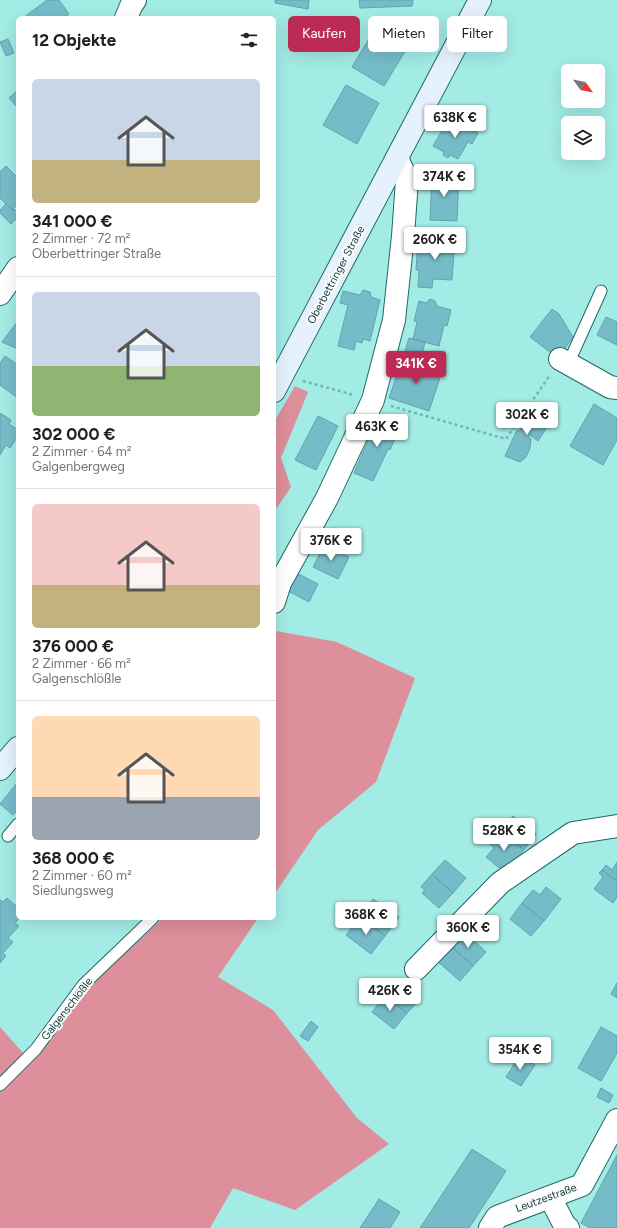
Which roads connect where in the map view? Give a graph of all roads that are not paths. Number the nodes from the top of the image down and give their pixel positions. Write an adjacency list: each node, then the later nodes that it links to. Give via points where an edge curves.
1 (135, 0): 3 (street)
2 (480, 0): 4 (street, Oberbettringer Straße)
3 (127, 16)
4 (396, 158): 9 (street, Oberbettringer Straße); 11 (street, via 407,180 402,244 394,320 373,400 327,498 280,583)
5 (16, 271): 7 (street)
6 (601, 291): 8 (lane)
7 (0, 294)
8 (564, 362): 10 (street, via 610,387)
9 (278, 383)
10 (617, 388)
11 (276, 596)
12 (16, 750): 13 (street)
13 (0, 769)
14 (16, 826): 16 (lane)
15 (617, 826): 18 (street, via 573,833 500,883)
16 (8, 836)
17 (151, 920): 19 (lane, Galgenschlößle, via 83,985 36,1049)
18 (416, 969)
19 (0, 1085)
20 (617, 1120): 21 (street, Leutzestraße, via 582,1185)
21 (550, 1197): 22 (street, Leutzestraße, via 497,1216); 23 (street)
22 (490, 1228)
23 (568, 1228)

